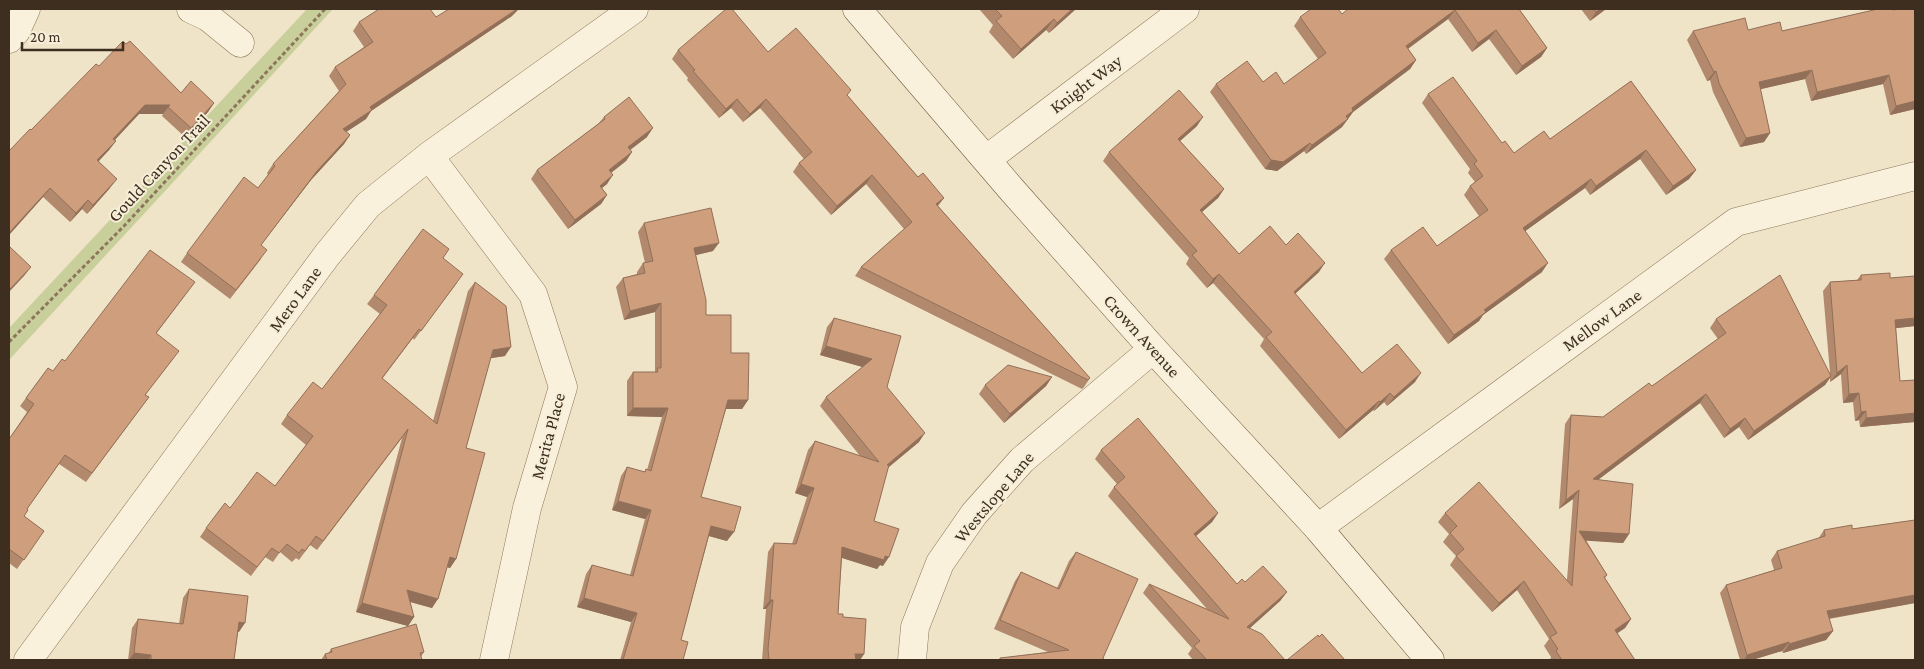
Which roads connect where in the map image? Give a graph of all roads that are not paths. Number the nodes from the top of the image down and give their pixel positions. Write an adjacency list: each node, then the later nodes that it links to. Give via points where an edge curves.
1 (26, 9): 6 (street)
2 (191, 9): 7 (street, via 208,17)
3 (634, 9): 8 (street, Mero Lane)
4 (857, 9): 9 (street, Crown Avenue)
5 (1185, 9): 9 (street, Knight Way)
6 (9, 39)
7 (240, 43)
8 (429, 156): 13 (street, Mero Lane, via 368,205 327,255); 14 (street, Merita Place, via 533,294 563,387 527,508)
9 (987, 159): 11 (street, Crown Avenue)
10 (1915, 176): 12 (street, Mellow Lane, via 1736,222)
11 (1153, 350): 12 (street, Crown Avenue); 15 (street, Westslope Lane, via 1022,460 974,514 940,563 915,627)
12 (1318, 528): 16 (street, Crown Avenue)
13 (28, 660)
14 (494, 660)
15 (912, 660)
16 (1430, 660)

